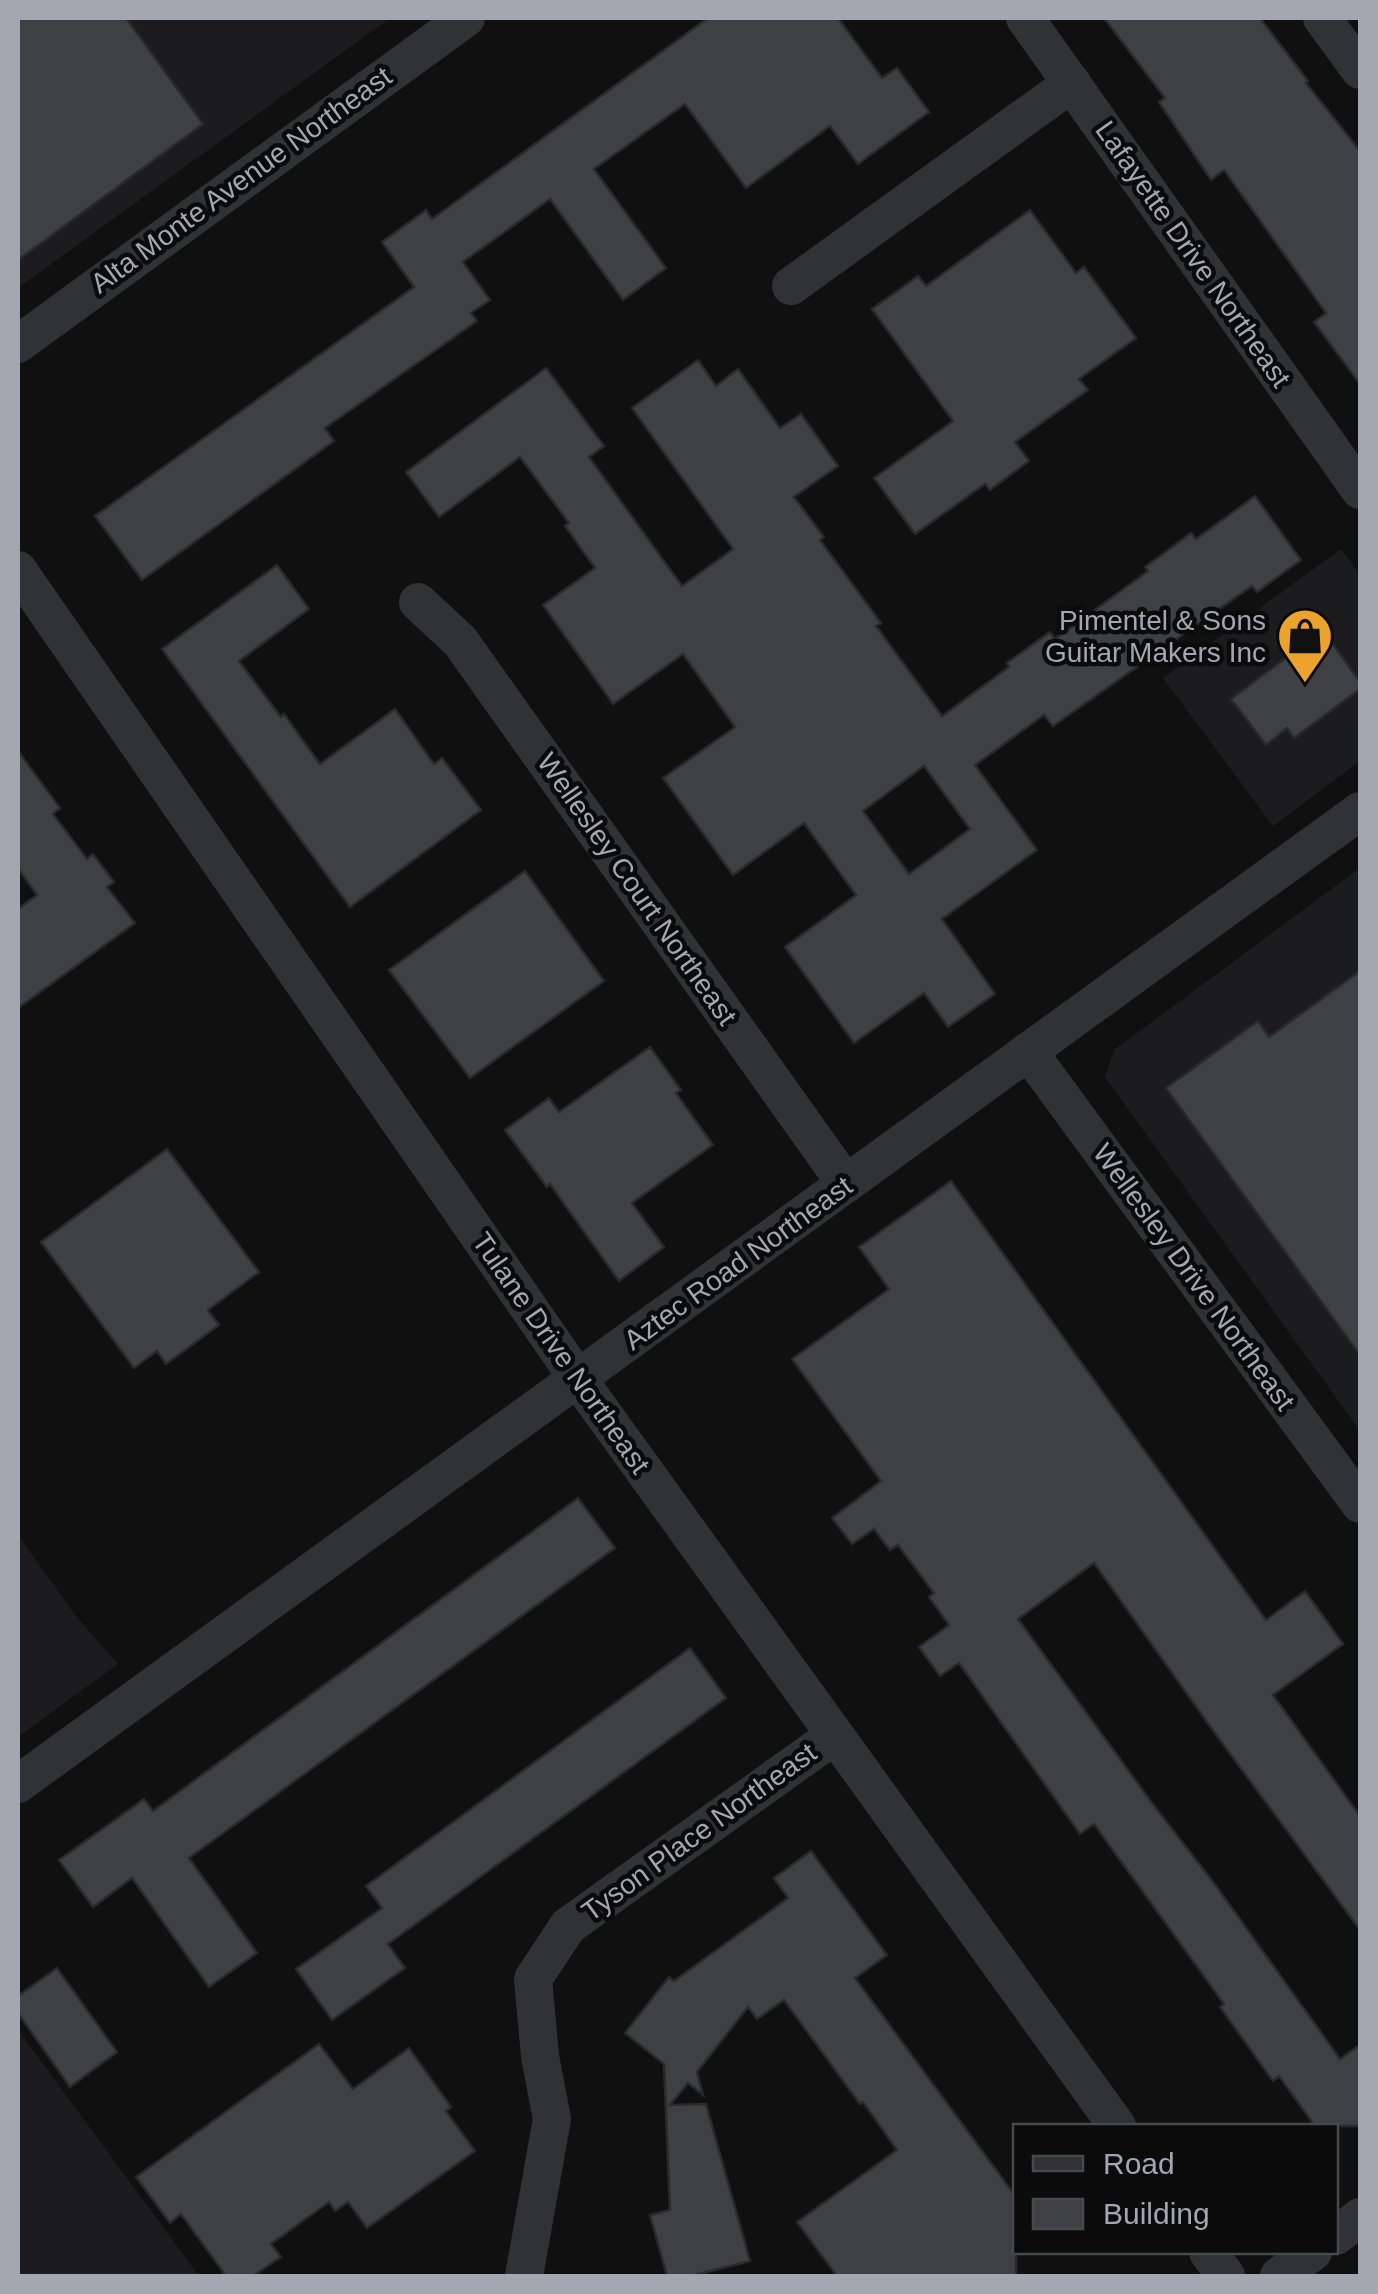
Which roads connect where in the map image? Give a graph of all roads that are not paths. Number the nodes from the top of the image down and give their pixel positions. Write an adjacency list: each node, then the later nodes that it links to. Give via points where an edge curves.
1 (466, 18): 7 (street, Alta Monte Avenue Northeast)
2 (1024, 18): 5 (street, Lafayette Drive Northeast)
3 (1322, 18): 4 (street)
4 (1360, 70)
5 (1072, 83): 6 (street); 8 (street, Lafayette Drive Northeast)
6 (790, 286)
7 (18, 344)
8 (1360, 490)
9 (18, 570): 14 (street, Tulane Drive Northeast)
10 (418, 602): 13 (street, Wellesley Court Northeast, via 460,641)
11 (1360, 811): 12 (street, Aztec Road Northeast)
12 (1028, 1051): 13 (street, Aztec Road Northeast); 15 (street, Wellesley Drive Northeast)
13 (846, 1184): 14 (street, Aztec Road Northeast)
14 (578, 1379): 16 (street, Tulane Drive Northeast); 17 (street, Aztec Road Northeast)
15 (1360, 1504)
16 (834, 1736): 18 (street, Tulane Drive Northeast); 23 (street, Tyson Place Northeast, via 568,1926 533,1979 552,2120)
17 (18, 1784)
18 (1116, 2124)
19 (1360, 2218): 20 (street)
20 (1338, 2234)
21 (1210, 2254): 24 (street)
22 (1311, 2254): 25 (street)
23 (524, 2276)
24 (1226, 2276)
25 (1279, 2276)

